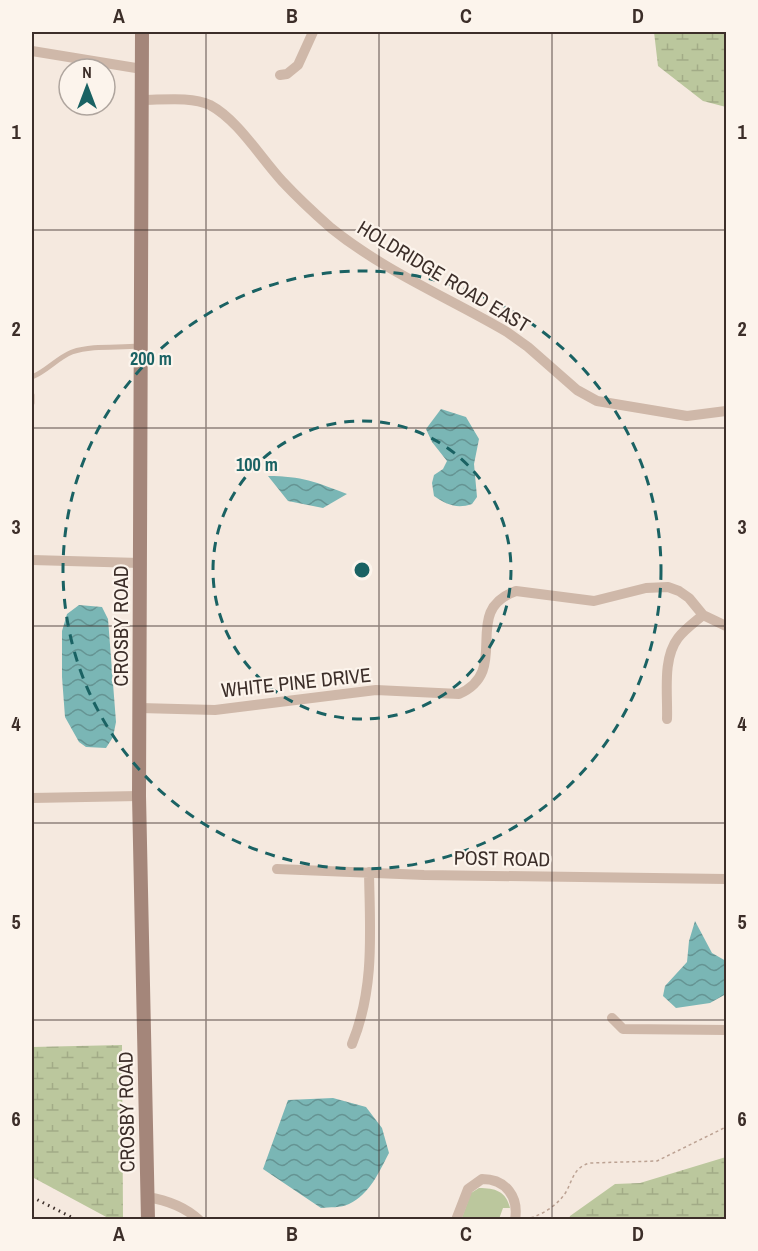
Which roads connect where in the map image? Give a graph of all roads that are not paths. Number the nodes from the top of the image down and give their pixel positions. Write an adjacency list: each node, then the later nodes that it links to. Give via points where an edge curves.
1 (142, 32): 4 (street, CROSBY ROAD)
2 (313, 32): 5 (street, via 298,65)
3 (32, 51): 4 (street)
4 (142, 69): 6 (street, CROSBY ROAD)
5 (280, 75)
6 (142, 100): 7 (street, CROSBY ROAD); 11 (street, HOLDRIDGE ROAD EAST, via 208,104 220,112 310,209 350,243 507,332 597,401 687,416)
7 (141, 346): 8 (lane, via 74,352); 13 (street, CROSBY ROAD)
8 (32, 377)
9 (32, 395): 10 (lane)
10 (32, 403)
11 (726, 411)
12 (32, 560): 13 (street)
13 (140, 563): 16 (street, CROSBY ROAD)
14 (703, 615): 15 (street, WHITE PINE DRIVE); 16 (street, WHITE PINE DRIVE, via 689,598 668,587 646,588 594,602 516,591 505,594 489,612 483,674 469,690 459,694 376,690 214,710); 17 (street, via 679,637 669,658)
15 (726, 626)
16 (140, 708): 18 (street, CROSBY ROAD)
17 (667, 718)
18 (139, 796): 19 (street); 26 (street, CROSBY ROAD)
19 (32, 798)
20 (277, 869): 21 (street, POST ROAD)
21 (369, 872): 22 (street, POST ROAD); 25 (street, via 369,984)
22 (726, 879)
23 (612, 1018): 24 (street, via 623,1029)
24 (726, 1029)
25 (352, 1044)
26 (147, 1197): 27 (street, CROSBY ROAD); 28 (street, via 184,1208)
27 (148, 1220)
28 (199, 1220)
29 (456, 1220): 30 (street, via 468,1189 482,1179 490,1179 504,1184 514,1198)
30 (515, 1220)

